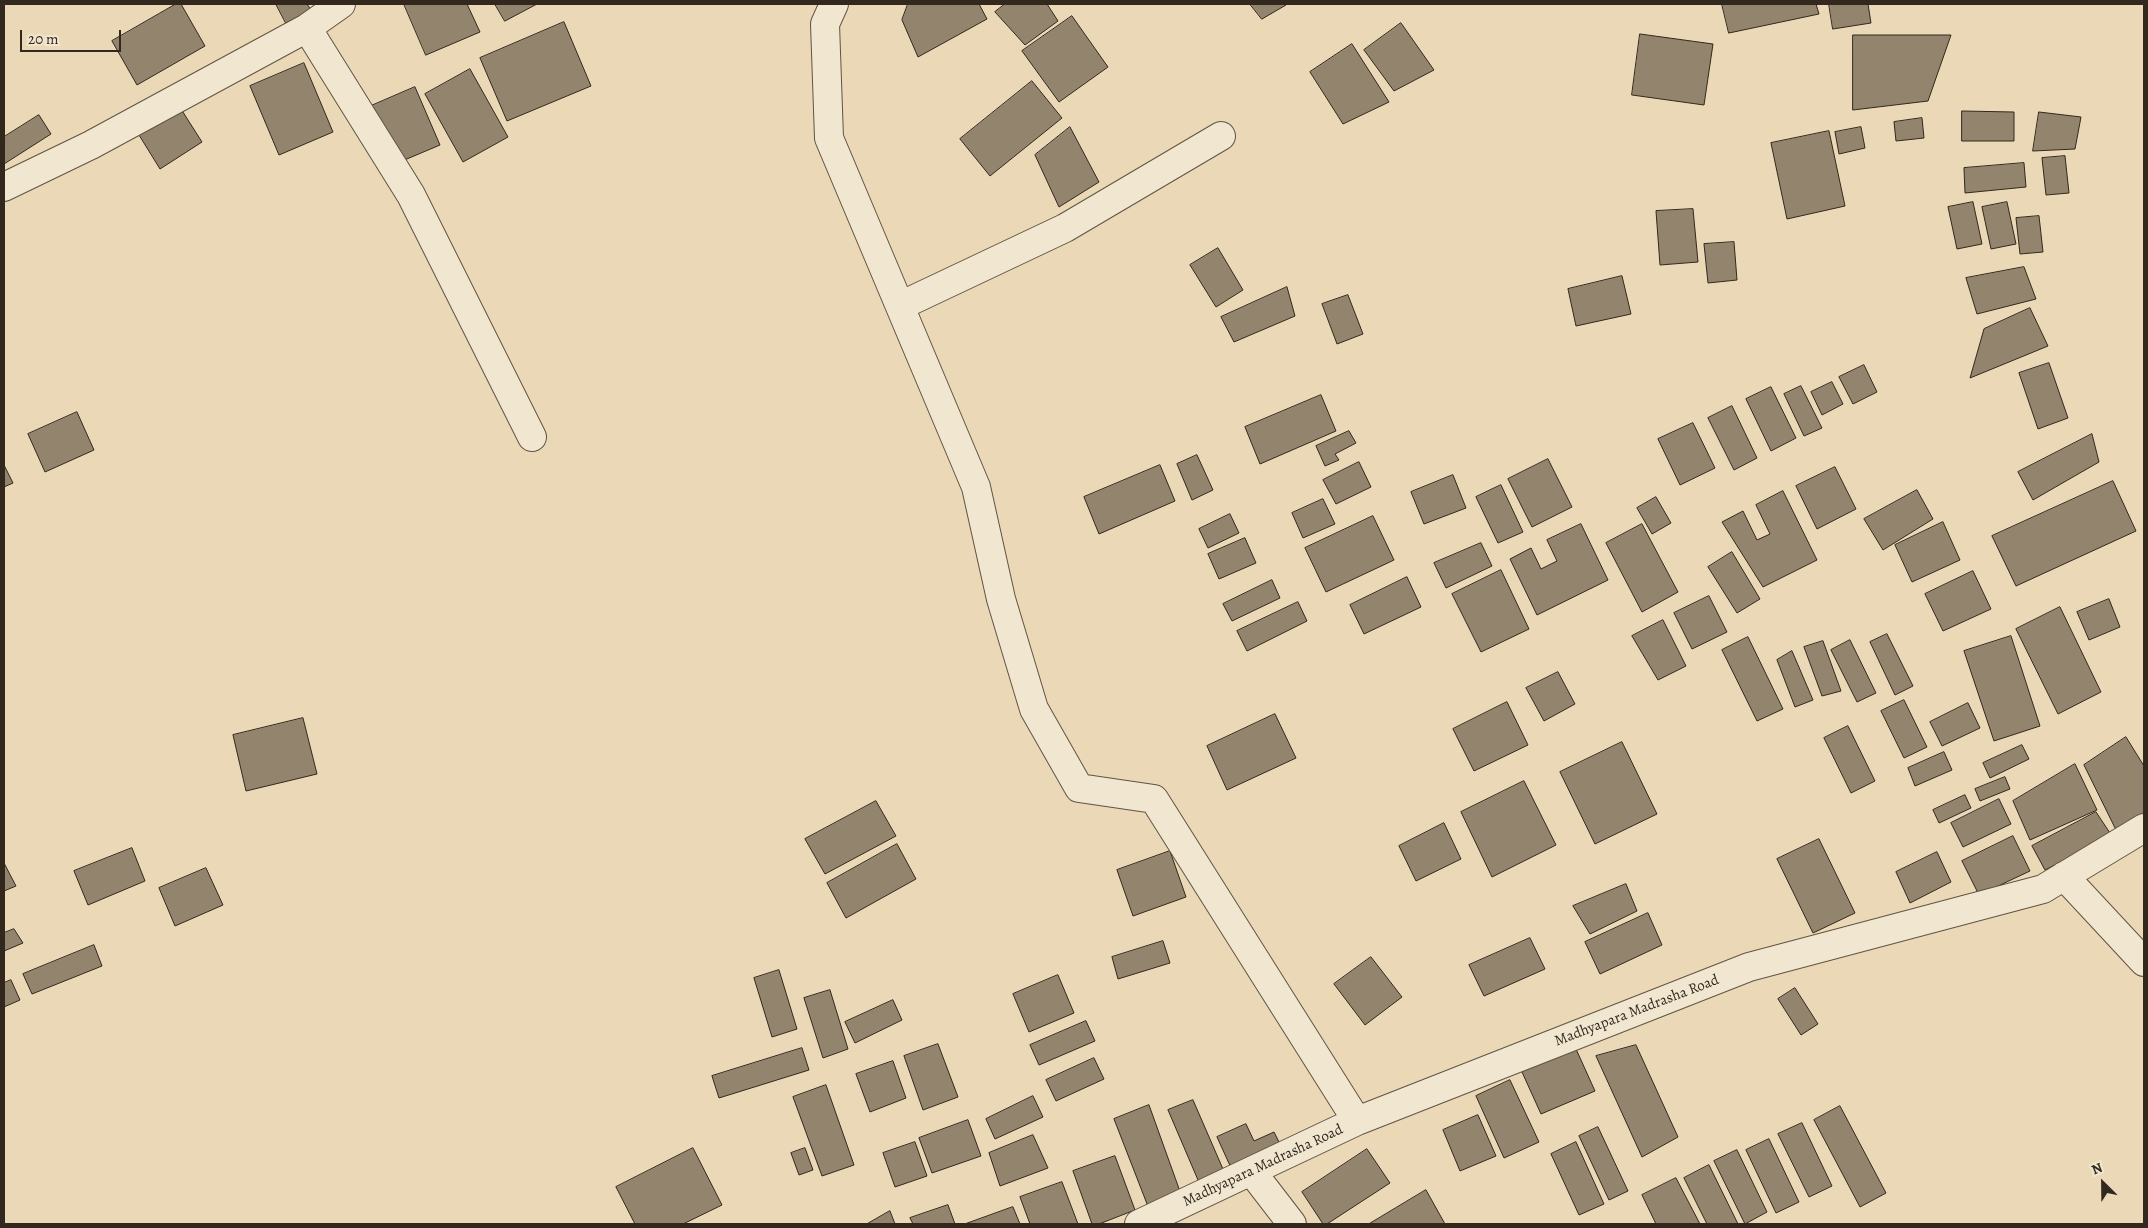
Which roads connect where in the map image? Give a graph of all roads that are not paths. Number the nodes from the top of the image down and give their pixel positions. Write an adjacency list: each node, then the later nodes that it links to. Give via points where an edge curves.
1 (341, 4): 3 (street)
2 (834, 4): 6 (street, via 825,24 829,138)
3 (308, 28): 5 (street); 7 (street, via 411,195)
4 (1221, 136): 6 (street, via 1065,228)
5 (4, 187)
6 (900, 306): 11 (street, via 976,487 1001,599 1034,710 1079,788 1154,799)
7 (532, 437)
8 (2144, 828): 9 (street, Madhyapara Madrasha Road)
9 (2064, 876): 10 (street); 11 (street, Madhyapara Madrasha Road, via 2042,889 1749,967)
10 (2144, 962)
11 (1357, 1121): 12 (street, Madhyapara Madrasha Road)
12 (1252, 1172): 13 (street, Madhyapara Madrasha Road); 14 (street)
13 (1139, 1224)
14 (1292, 1224)

